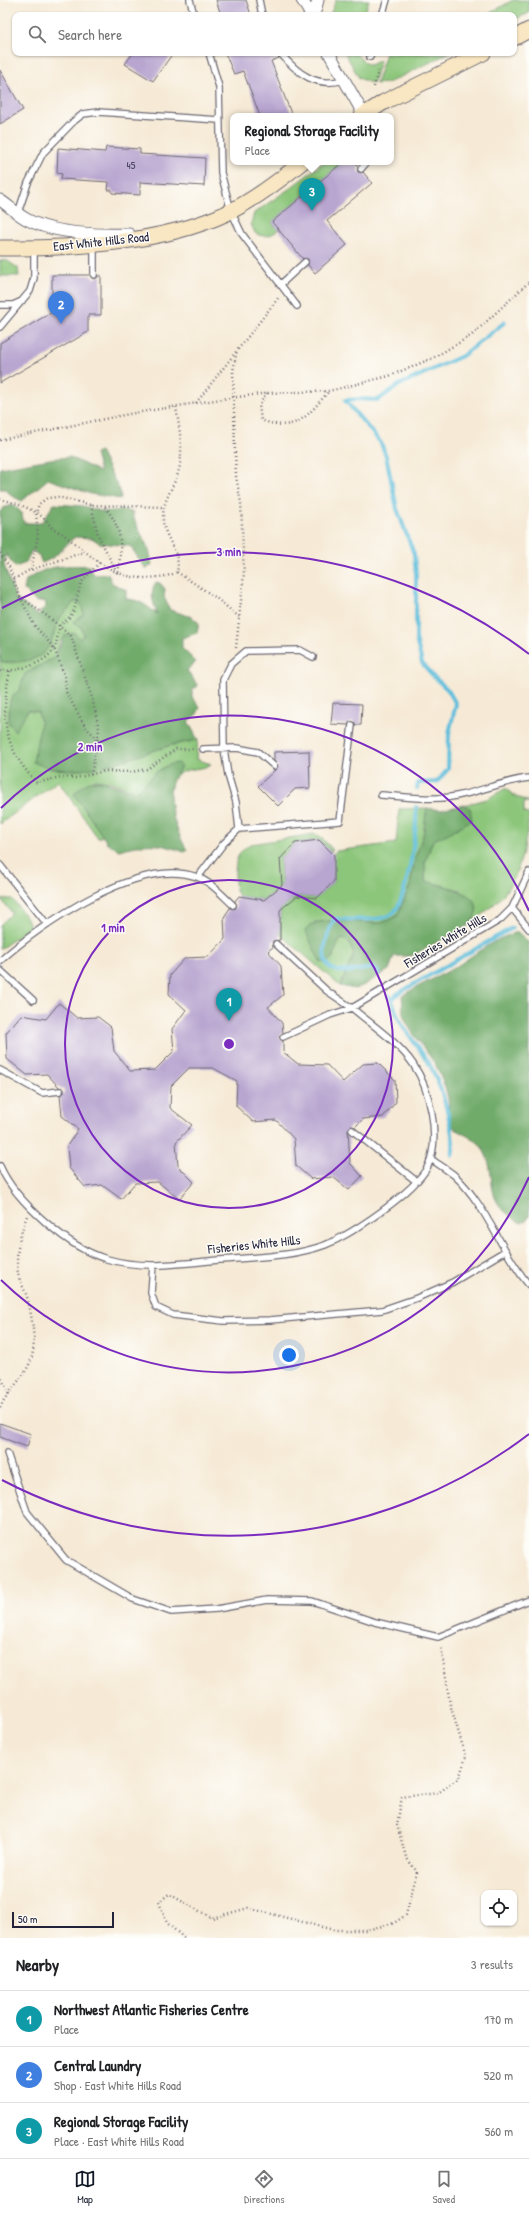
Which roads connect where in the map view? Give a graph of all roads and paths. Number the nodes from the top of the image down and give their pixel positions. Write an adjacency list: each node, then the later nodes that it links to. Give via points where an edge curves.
1 (190, 0): 6 (lane)
2 (259, 0): 7 (lane)
3 (302, 0): 8 (street)
4 (318, 0): 9 (street)
5 (387, 0): 10 (lane)
6 (193, 12)
7 (261, 12)
8 (310, 12)
9 (313, 12)
10 (383, 12)
11 (529, 30): 12 (street)
12 (517, 36)
13 (210, 56): 21 (lane, via 218,79)
14 (283, 56): 18 (lane, via 310,79 328,83)
15 (331, 56): 18 (street)
16 (477, 56): 20 (street)
17 (378, 71): 19 (path)
18 (344, 80): 20 (street)
19 (374, 86)
20 (371, 113)
21 (219, 120): 26 (lane, via 221,173); 27 (lane, via 98,112 83,114 43,153 28,183)
22 (298, 165): 26 (street, East White Hills Road, via 282,179)
23 (364, 165): 24 (lane)
24 (361, 169)
25 (0, 200): 27 (street)
26 (231, 211): 28 (street, East White Hills Road); 35 (lane, via 242,234)
27 (18, 213): 28 (street, via 28,220 49,227 101,235)
28 (161, 234): 29 (street, East White Hills Road)
29 (94, 243): 31 (street, East White Hills Road); 33 (lane)
30 (0, 248): 31 (street, East White Hills Road)
31 (34, 248): 37 (lane, via 34,278)
32 (305, 262): 35 (lane)
33 (94, 275)
34 (529, 282): 42 (path, via 472,335 433,358 389,376)
35 (280, 284): 36 (lane)
36 (284, 290): 39 (lane); 41 (path)
37 (24, 300): 38 (lane, via 13,305); 40 (lane)
38 (0, 305)
39 (297, 306)
40 (0, 327)
41 (237, 350): 44 (path, via 234,371); 45 (path)
42 (329, 390): 43 (path); 43 (path, via 306,418 290,424 272,425 261,420 259,405)
43 (268, 393): 44 (path)
44 (235, 397): 45 (path); 61 (path, via 236,476 241,503 244,573)
45 (195, 403): 46 (path)
46 (176, 407): 47 (path); 51 (path, via 180,431 180,466)
47 (0, 440)
48 (0, 499): 52 (path, via 16,503)
49 (91, 505): 50 (path); 52 (path, via 58,497 47,498 40,504); 58 (path, via 98,534)
50 (104, 506): 51 (path); 58 (path, via 114,518 120,535)
51 (164, 507): 57 (path, via 163,519 179,562)
52 (36, 513): 53 (path); 56 (path, via 38,536)
53 (84, 552): 55 (path); 56 (path)
54 (0, 554): 59 (path)
55 (100, 562): 58 (path); 62 (path, via 82,582 74,611 67,621)
56 (31, 570): 59 (path)
57 (177, 572): 58 (path, via 169,576 136,578); 61 (path, via 215,597)
58 (118, 573)
59 (14, 579): 60 (path)
60 (20, 597): 62 (path); 63 (path, via 34,625)
61 (239, 617): 65 (path)
62 (60, 625): 63 (path); 69 (path, via 72,636 83,668 99,728)
63 (54, 648): 67 (path, via 42,661); 69 (path, via 65,677 66,692 86,728 94,735)
64 (314, 657): 65 (lane, via 300,650 246,651)
65 (235, 660): 71 (lane, via 223,680)
66 (0, 671): 67 (path)
67 (10, 671): 73 (path, via 2,704 1,721 12,751 26,772 37,783 60,777 76,778)
68 (352, 725): 76 (lane, via 340,822)
69 (97, 745): 73 (path)
70 (203, 749): 71 (lane); 73 (path, via 176,750 147,768 131,772 105,771)
71 (224, 750): 72 (lane, via 237,748 258,752); 76 (lane, via 236,802)
72 (274, 766)
73 (91, 775)
74 (529, 778): 75 (lane, via 450,797)
75 (381, 795)
76 (239, 829): 79 (lane)
77 (0, 865): 82 (lane)
78 (529, 872): 81 (lane, Fisheries White Hills)
79 (198, 877): 80 (lane, via 211,885); 82 (lane, via 171,873 131,881 88,899)
80 (232, 905)
81 (512, 908): 83 (lane); 88 (lane, Fisheries White Hills, via 500,920)
82 (47, 924): 85 (lane)
83 (529, 929)
84 (276, 944): 88 (lane, via 327,991)
85 (0, 962)
86 (0, 970): 87 (lane)
87 (33, 1000)
88 (352, 1008): 89 (lane, Fisheries White Hills, via 330,1015); 93 (lane, via 402,1052 422,1079 432,1117)
89 (283, 1037)
90 (0, 1070): 91 (lane, via 42,1093)
91 (60, 1091)
92 (352, 1130): 95 (lane)
93 (431, 1159): 95 (lane, Fisheries White Hills); 97 (lane, via 454,1176 466,1189 490,1223)
94 (0, 1166): 96 (lane, Fisheries White Hills, via 12,1188)
95 (416, 1181): 98 (lane, Fisheries White Hills, via 365,1223 324,1245 283,1254)
96 (30, 1206): 98 (lane, Fisheries White Hills, via 90,1253 126,1264); 101 (path, via 19,1237 17,1256 18,1273 28,1300 32,1322 32,1356)
97 (505, 1251): 98 (lane, via 453,1282 382,1310 270,1320 223,1321 173,1315 156,1307 151,1293); 99 (lane)
98 (153, 1265)
99 (529, 1285)
100 (0, 1375): 101 (path)
101 (10, 1394): 102 (path)
102 (0, 1408)
103 (7, 1453): 105 (lane, via 27,1512 66,1560 133,1599 172,1612 217,1609 267,1600 312,1601 375,1622)
104 (529, 1600): 105 (lane)
105 (438, 1637): 106 (path, via 450,1704 466,1756 459,1778 438,1793 402,1797 397,1825 406,1857 417,1872 406,1915 394,1923 367,1930 334,1930 248,1908 212,1918 169,1894 159,1902 167,1923)
106 (184, 1938)

